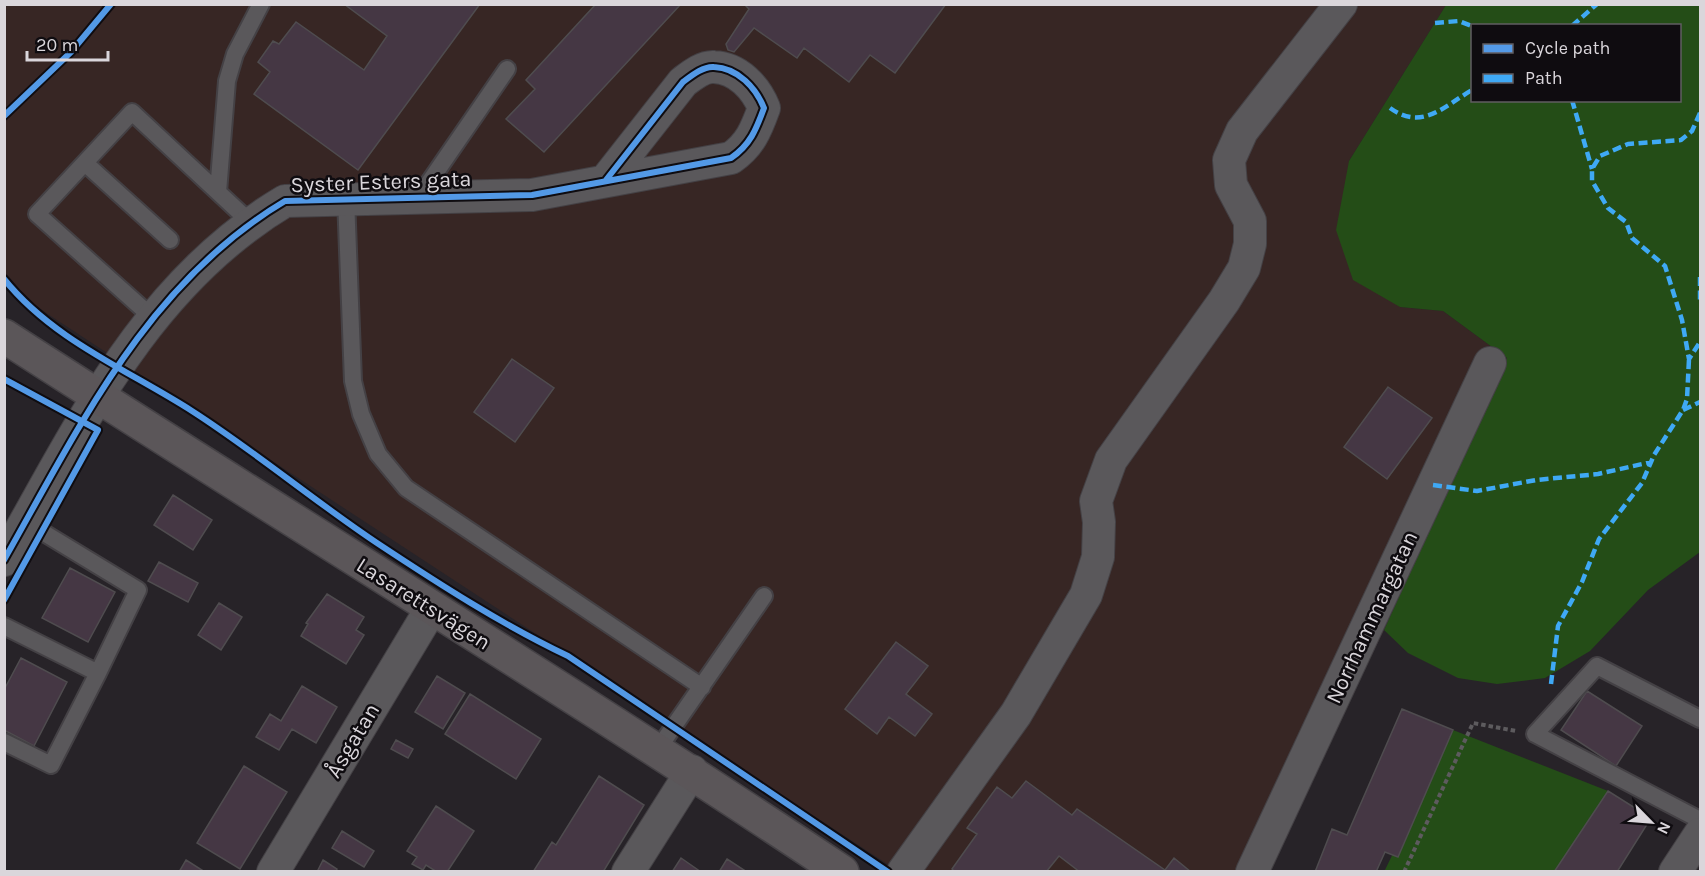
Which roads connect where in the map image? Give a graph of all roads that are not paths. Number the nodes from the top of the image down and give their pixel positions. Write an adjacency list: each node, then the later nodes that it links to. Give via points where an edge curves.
1 (261, 4): 6 (lane, via 235,54 227,81)
2 (1341, 4): 31 (street, via 1242,131 1229,160 1230,185 1250,221 1244,268 1111,460 1096,501 1098,557 1086,595 1016,714)
3 (507, 69): 7 (lane)
4 (85, 163): 6 (lane, via 132,112); 10 (lane); 11 (lane, via 37,214)
5 (606, 180): 5 (street, Syster Esters gata, via 683,82 697,72 713,66 735,74 752,85 760,98 764,108 755,132 745,148 730,158); 7 (street, Syster Esters gata, via 532,195)
6 (218, 192): 9 (lane)
7 (418, 196): 8 (street, Syster Esters gata)
8 (346, 198): 9 (street, Syster Esters gata, via 285,201); 21 (lane, via 353,381 361,414 378,454 406,488)
9 (251, 223): 11 (street, Syster Esters gata, via 165,302)
10 (170, 240)
11 (153, 318): 14 (street, Syster Esters gata)
12 (4, 336): 14 (main road, Lasarettsvägen)
13 (1490, 363): 32 (street, Norrhammargatan)
14 (96, 396): 15 (street, Syster Esters gata); 18 (main road, Lasarettsvägen)
15 (26, 522): 16 (street, Syster Esters gata); 20 (lane, via 138,590)
16 (4, 560)
17 (764, 596): 21 (lane)
18 (431, 609): 24 (main road, Lasarettsvägen); 28 (street, Åsgatan)
19 (4, 626): 20 (lane)
20 (98, 673): 23 (lane, via 51,765)
21 (702, 687): 24 (lane)
22 (1701, 719): 26 (lane, via 1597,666 1535,734)
23 (4, 742)
24 (658, 749): 25 (main road, Lasarettsvägen)
25 (692, 771): 29 (street); 30 (main road, Lasarettsvägen)
26 (1701, 820)
27 (1701, 834): 33 (street)
28 (273, 872)
29 (628, 872)
30 (842, 872)
31 (903, 872)
32 (1252, 872)
33 (1676, 872)

